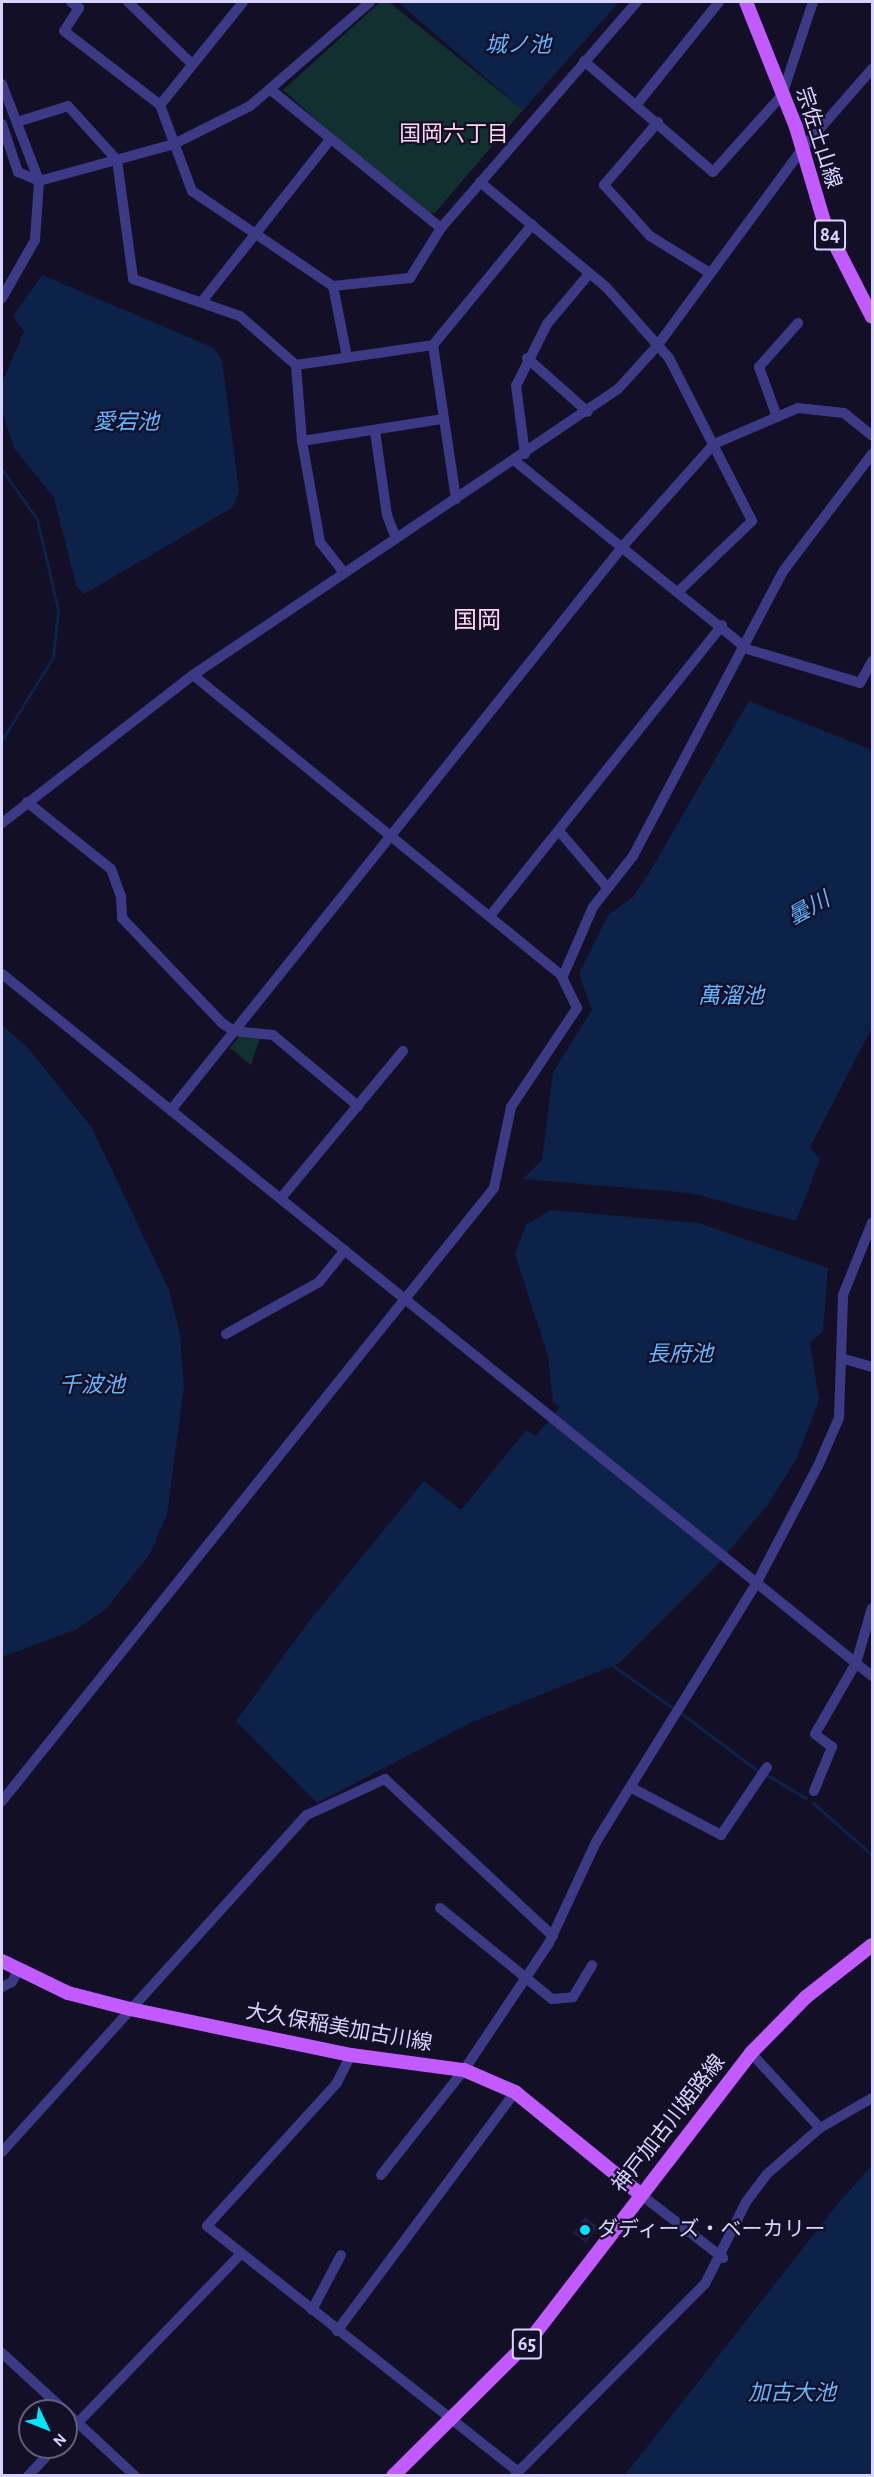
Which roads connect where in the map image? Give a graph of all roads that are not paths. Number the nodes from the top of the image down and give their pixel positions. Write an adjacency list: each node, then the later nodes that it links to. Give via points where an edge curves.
1 (71, 2): 16 (street, via 80,8 64,31)
2 (128, 2): 10 (street)
3 (243, 2): 10 (street)
4 (370, 2): 13 (street)
5 (637, 2): 9 (street)
6 (719, 2): 15 (street)
7 (746, 2): 14 (main road, 宗佐土山線 / 84)
8 (813, 2): 14 (street)
9 (584, 61): 15 (street); 25 (street)
10 (191, 63): 16 (street)
11 (873, 69): 22 (street)
12 (2, 84): 17 (street)
13 (271, 90): 20 (street); 21 (street)
14 (782, 95): 18 (street, via 714,172); 22 (main road, 宗佐土山線 / 84)
15 (637, 104): 18 (street)
16 (160, 105): 21 (street)
17 (17, 122): 23 (street, via 68,106); 24 (street)
18 (658, 122): 29 (street, via 604,185 650,236)
19 (2, 124): 24 (street, via 18,172)
20 (330, 140): 27 (street); 28 (street)
21 (174, 144): 23 (street); 28 (street, via 192,191)
22 (803, 148): 29 (street); 34 (main road, 宗佐土山線 / 84, via 825,225)
23 (117, 160): 24 (street); 33 (street, via 133,279)
24 (39, 181): 32 (street, via 35,240)
25 (480, 182): 26 (street); 27 (street)
26 (532, 225): 30 (street); 36 (street)
27 (441, 228): 31 (street, via 410,278)
28 (254, 231): 31 (street); 33 (street)
29 (710, 273): 37 (street)
30 (589, 274): 37 (street); 39 (street, via 547,324)
31 (333, 286): 38 (street)
32 (2, 298)
33 (203, 300): 40 (street, via 240,316)
34 (873, 317)
35 (798, 323): 42 (street, via 759,367)
36 (433, 345): 38 (street); 43 (street)
37 (657, 345): 41 (street); 47 (street)
38 (347, 357): 40 (street)
39 (527, 358): 41 (street); 48 (street, via 516,386)
40 (296, 365): 46 (street)
41 (588, 412): 48 (street)
42 (777, 417): 45 (street, via 798,408 844,413); 47 (street)
43 (443, 419): 44 (street); 51 (street)
44 (375, 431): 46 (street); 52 (street, via 387,514)
45 (873, 436)
46 (302, 441): 54 (street, via 320,542)
47 (714, 444): 53 (street); 55 (street, via 752,521)
48 (525, 454): 50 (street)
49 (873, 454): 57 (street, via 784,570)
50 (515, 461): 51 (street); 53 (street)
51 (456, 499): 52 (street)
52 (396, 538): 54 (street)
53 (623, 546): 55 (street); 63 (street)
54 (344, 573): 59 (street)
55 (679, 591): 56 (street)
56 (722, 625): 57 (street); 62 (street)
57 (747, 648): 58 (street, via 860,683); 64 (street, via 720,687 633,856)
58 (873, 661)
59 (192, 675): 60 (street); 63 (street)
60 (27, 802): 61 (street); 68 (street, via 111,869 121,897 122,918)
61 (2, 823)
62 (559, 831): 64 (street); 65 (street)
63 (390, 837): 65 (street); 68 (street)
64 (607, 887): 67 (street)
65 (490, 916): 67 (street)
66 (2, 974): 71 (street)
67 (563, 976): 75 (street, via 577,1008 511,1107 494,1188)
68 (234, 1031): 70 (street, via 273,1035); 71 (street)
69 (403, 1051): 70 (street)
70 (358, 1106): 72 (street)
71 (171, 1110): 72 (street)
72 (281, 1198): 74 (street)
73 (873, 1223): 77 (street, via 843,1296)
74 (345, 1250): 75 (street); 76 (street, via 319,1282)
75 (406, 1299): 79 (street); 86 (street)
76 (226, 1334)
77 (841, 1358): 78 (street); 79 (street, via 839,1418)
78 (873, 1367)
79 (756, 1584): 81 (street); 84 (street)
80 (873, 1608): 81 (street)
81 (856, 1663): 82 (street); 85 (street, via 815,1734 832,1747)
82 (873, 1676)
83 (767, 1767): 84 (street, via 721,1835)
84 (632, 1788): 88 (street, via 596,1842)
85 (813, 1791)
86 (2, 1801)
87 (440, 1908): 93 (street)
88 (553, 1936): 93 (street); 95 (street, via 385,1779 307,1815)
89 (873, 1945): 96 (main road, 神戸加古川姫路線 / 65, via 806,1997)
90 (2, 1961): 92 (main road, 大久保稲美加古川線)
91 (592, 1965): 93 (street, via 583,1985 566,2000 552,1999)
92 (18, 1970): 94 (street); 95 (main road, 大久保稲美加古川線, via 68,1994)
93 (526, 1979): 98 (street)
94 (2, 1987)
95 (130, 2009): 97 (main road, 大久保稲美加古川線); 102 (street)
96 (751, 2053): 101 (street); 104 (main road, 神戸加古川姫路線 / 65)
97 (351, 2055): 98 (main road, 大久保稲美加古川線); 105 (street, via 337,2083 207,2226)
98 (464, 2070): 99 (main road, 大久保稲美加古川線); 103 (street)
99 (514, 2092): 104 (main road, 大久保稲美加古川線); 109 (street)
100 (873, 2098): 101 (street)
101 (820, 2128): 107 (street, via 746,2202)
102 (2, 2152)
103 (381, 2175)
104 (640, 2194): 107 (street); 113 (main road, 神戸加古川姫路線 / 65, via 530,2340)
105 (241, 2254): 108 (street); 112 (street)
106 (341, 2255): 108 (street)
107 (723, 2258): 115 (street, via 705,2284)
108 (312, 2310): 109 (street)
109 (337, 2331): 113 (street)
110 (2, 2353): 111 (street)
111 (53, 2399)
112 (78, 2422): 117 (street)
113 (450, 2423): 115 (street); 118 (main road, 神戸加古川姫路線 / 65)
114 (43, 2459): 116 (street)
115 (516, 2474)
116 (28, 2475)
117 (135, 2475)
118 (393, 2475)

